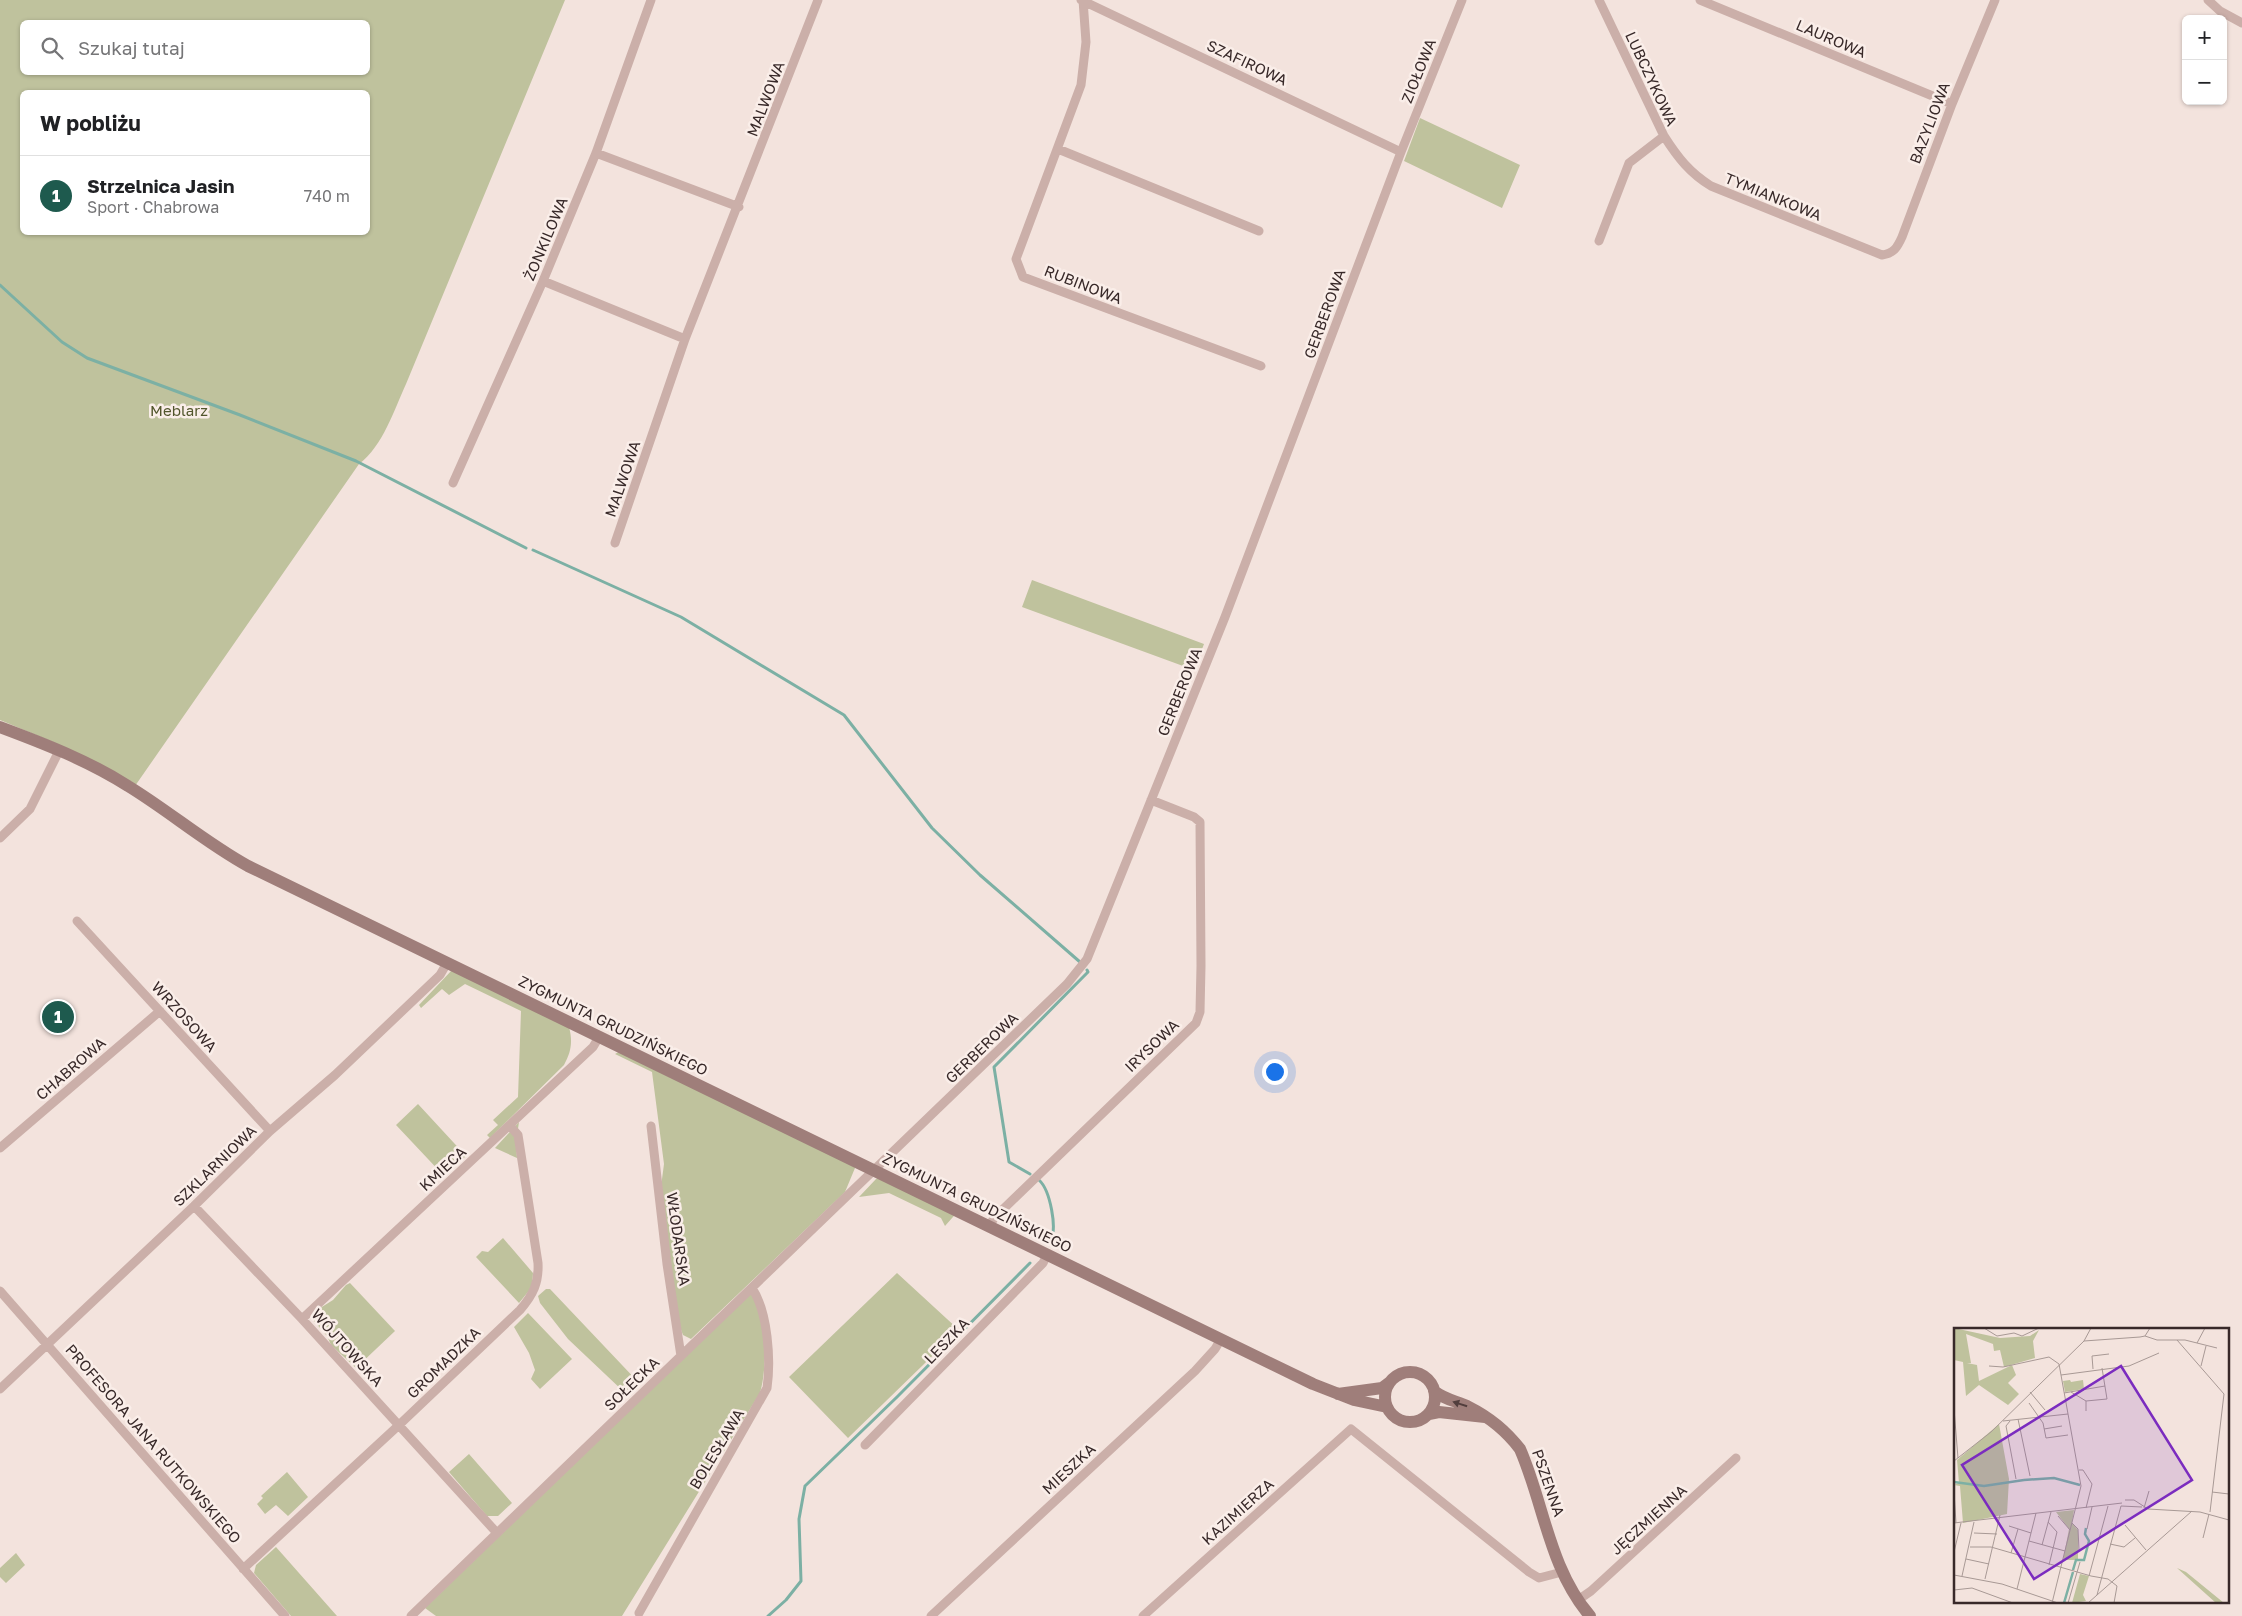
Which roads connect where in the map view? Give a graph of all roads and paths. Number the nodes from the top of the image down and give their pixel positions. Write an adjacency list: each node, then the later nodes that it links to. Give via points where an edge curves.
1 (651, 0): 14 (street, ŻONKILOWA)
2 (818, 0): 15 (street, MALWOWA)
3 (1082, 0): 12 (street, RUBINOWA, via 1086,42 1081,85); 13 (street, SZAFIROWA)
4 (1462, 0): 13 (street, ZIOŁOWA)
5 (1598, 0): 11 (street, LUBCZYKOWA)
6 (1700, 0): 10 (street, LAUROWA)
7 (1995, 0): 10 (street, BAZYLIOWA)
8 (2208, 0): 9 (street, via 2220,12)
9 (2242, 23)
10 (1952, 104): 18 (street, BAZYLIOWA, via 1902,237)
11 (1664, 136): 17 (street, LUBCZYKOWA, via 1629,164); 18 (street, TYMIANKOWA, via 1684,166 1711,186 1882,255)
12 (1058, 149): 16 (street); 21 (street, RUBINOWA, via 1016,259 1022,277)
13 (1400, 152): 26 (street, GERBEROWA, via 1281,473)
14 (596, 153): 15 (street); 19 (street, ŻONKILOWA)
15 (739, 207): 20 (street, MALWOWA)
16 (1258, 231)
17 (1599, 241)
18 (1890, 254)
19 (543, 281): 20 (street); 22 (street, ŻONKILOWA)
20 (685, 338): 23 (street, MALWOWA)
21 (1261, 366)
22 (453, 483)
23 (615, 543)
24 (0, 727): 25 (street, ZYGMUNTA GRUDZIŃSKIEGO)
25 (59, 751): 27 (street, via 28,811); 29 (street, ZYGMUNTA GRUDZIŃSKIEGO, via 128,785 203,839 248,866)
26 (1151, 800): 36 (street, GERBEROWA, via 1099,933 1079,971); 38 (street, IRYSOWA, via 1200,822 1201,976 1200,1012 1196,1023 1043,1169)
27 (0, 838)
28 (77, 921): 30 (street, WRZOSOWA)
29 (447, 963): 31 (street, ZYGMUNTA GRUDZIŃSKIEGO); 34 (street, SZKLARNIOWA, via 436,979 335,1075)
30 (160, 1012): 34 (street, WRZOSOWA); 35 (street, CHABROWA)
31 (599, 1037): 32 (street, KMIECA, via 593,1047); 36 (street, ZYGMUNTA GRUDZIŃSKIEGO)
32 (510, 1126): 42 (street, KMIECA); 53 (street, GROMADZKA, via 518,1135 538,1263 537,1284 520,1310)
33 (650, 1126): 45 (street, WŁODARSKA)
34 (270, 1131): 37 (street, SZKLARNIOWA)
35 (0, 1148)
36 (873, 1171): 38 (street, ZYGMUNTA GRUDZIŃSKIEGO); 40 (street, SOŁECKA)
37 (194, 1206): 42 (street, WÓJTOWSKA); 44 (street, SZKLARNIOWA)
38 (989, 1227): 39 (street, ZYGMUNTA GRUDZIŃSKIEGO)
39 (1048, 1256): 43 (street, ZYGMUNTA GRUDZIŃSKIEGO); 54 (street, LESZKA)
40 (752, 1288): 45 (street, SOŁECKA); 60 (street, BOLESŁAWA, via 763,1308 767,1388)
41 (0, 1291): 44 (street, PROFESORA JANA RUTKOWSKIEGO)
42 (302, 1318): 53 (street, WÓJTOWSKA)
43 (1221, 1339): 49 (street, PSZENNA); 63 (street, MIESZKA, via 1195,1371)
44 (47, 1345): 47 (street, SZKLARNIOWA); 57 (street, PROFESORA JANA RUTKOWSKIEGO)
45 (682, 1356): 56 (street, SOŁECKA)
46 (1390, 1382): 48 (street, PSZENNA, via 1401,1374 1415,1373 1427,1379); 49 (street, PSZENNA, via 1382,1388); 50 (street, via 1386,1394)
47 (0, 1388)
48 (1434, 1391): 51 (street, via 1435,1403); 52 (street, PSZENNA, one-way to 48, via 1469,1406)
49 (1338, 1394): 50 (street, PSZENNA)
50 (1387, 1407): 51 (street, PSZENNA, via 1395,1417 1406,1422 1418,1421)
51 (1429, 1414): 52 (street, PSZENNA, via 1439,1412)
52 (1485, 1417): 58 (street, PSZENNA, via 1506,1432 1520,1449)
53 (399, 1425): 56 (street, WÓJTOWSKA); 57 (street, GROMADZKA)
54 (865, 1445)
55 (1736, 1458): 59 (street, JĘCZMIENNA)
56 (497, 1533): 62 (street, SOŁECKA)
57 (243, 1569): 61 (street, PROFESORA JANA RUTKOWSKIEGO)
58 (1562, 1572): 59 (street, PSZENNA); 64 (street, KAZIMIERZA, via 1544,1577 1534,1575 1351,1429)
59 (1578, 1600): 65 (street, PSZENNA)
60 (639, 1612)
61 (285, 1616)
62 (411, 1616)
63 (931, 1616)
64 (1143, 1616)
65 (1590, 1616)

